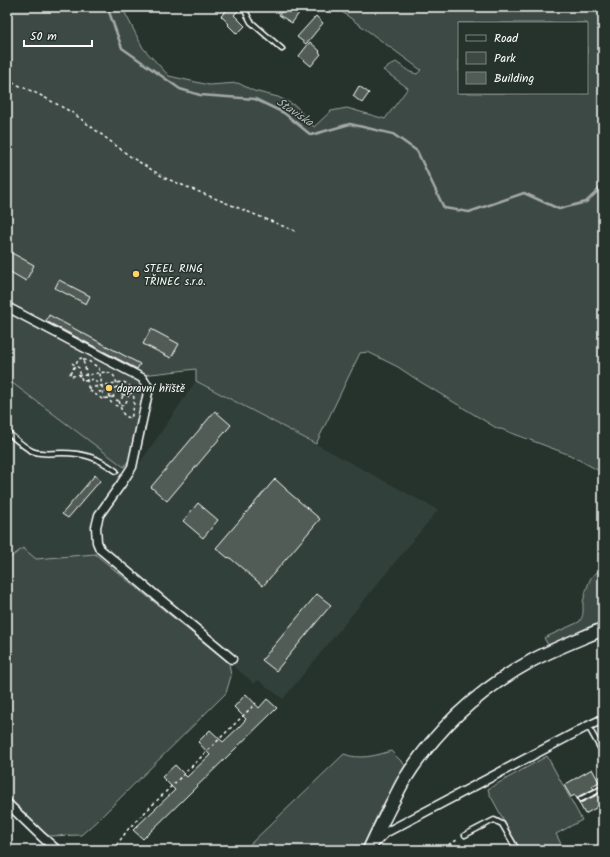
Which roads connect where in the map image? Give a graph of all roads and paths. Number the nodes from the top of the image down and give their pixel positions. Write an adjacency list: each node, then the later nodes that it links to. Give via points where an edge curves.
1 (243, 7): 2 (lane, via 251,22)
2 (282, 50)
3 (7, 80): 4 (path, via 40,94 73,113 131,157 165,178)
4 (295, 231)
5 (7, 307): 32 (street, via 142,378 149,388 132,467 99,515 96,527 97,542 100,549)
6 (83, 360): 8 (path, via 80,358); 9 (path, via 98,366); 11 (path)
7 (72, 363): 8 (path)
8 (75, 365): 10 (path); 10 (path, via 70,375)
9 (100, 373): 11 (path); 13 (path, via 111,374); 14 (path)
10 (81, 375): 11 (path); 12 (path, via 82,381)
11 (86, 375): 12 (path)
12 (87, 381): 15 (path, via 96,380); 17 (path)
13 (116, 383): 14 (path); 16 (path); 21 (path, via 126,382)
14 (102, 385): 15 (path); 20 (path)
15 (97, 386): 17 (path); 20 (path, via 98,391)
16 (117, 387): 18 (path); 19 (path); 22 (path, via 124,387)
17 (88, 388): 26 (path)
18 (110, 390): 20 (path); 25 (path)
19 (118, 391): 23 (path); 24 (path)
20 (103, 392): 26 (path)
21 (133, 393): 22 (path); 28 (path, via 131,418 123,415)
22 (128, 394): 23 (path); 28 (path, via 127,401)
23 (123, 395): 27 (path)
24 (114, 397): 25 (path); 27 (path)
25 (110, 398): 26 (path); 28 (path, via 113,404)
26 (104, 399)
27 (119, 400): 28 (path)
28 (120, 406)
29 (7, 432): 30 (lane, via 31,450 45,454 82,454 102,461)
30 (116, 471)
31 (603, 629): 41 (street, via 564,645 510,673 464,709 427,748 402,784)
32 (232, 660)
33 (256, 703): 43 (path, via 129,828)
34 (603, 719): 35 (street)
35 (588, 726): 36 (lane); 41 (street, via 385,833)
36 (603, 753)
37 (603, 788): 38 (lane)
38 (581, 800)
39 (7, 803): 42 (street)
40 (465, 836): 44 (path); 45 (lane, via 494,820 502,824)
41 (370, 849)
42 (57, 850)
43 (114, 850)
44 (438, 850)
45 (517, 850)

